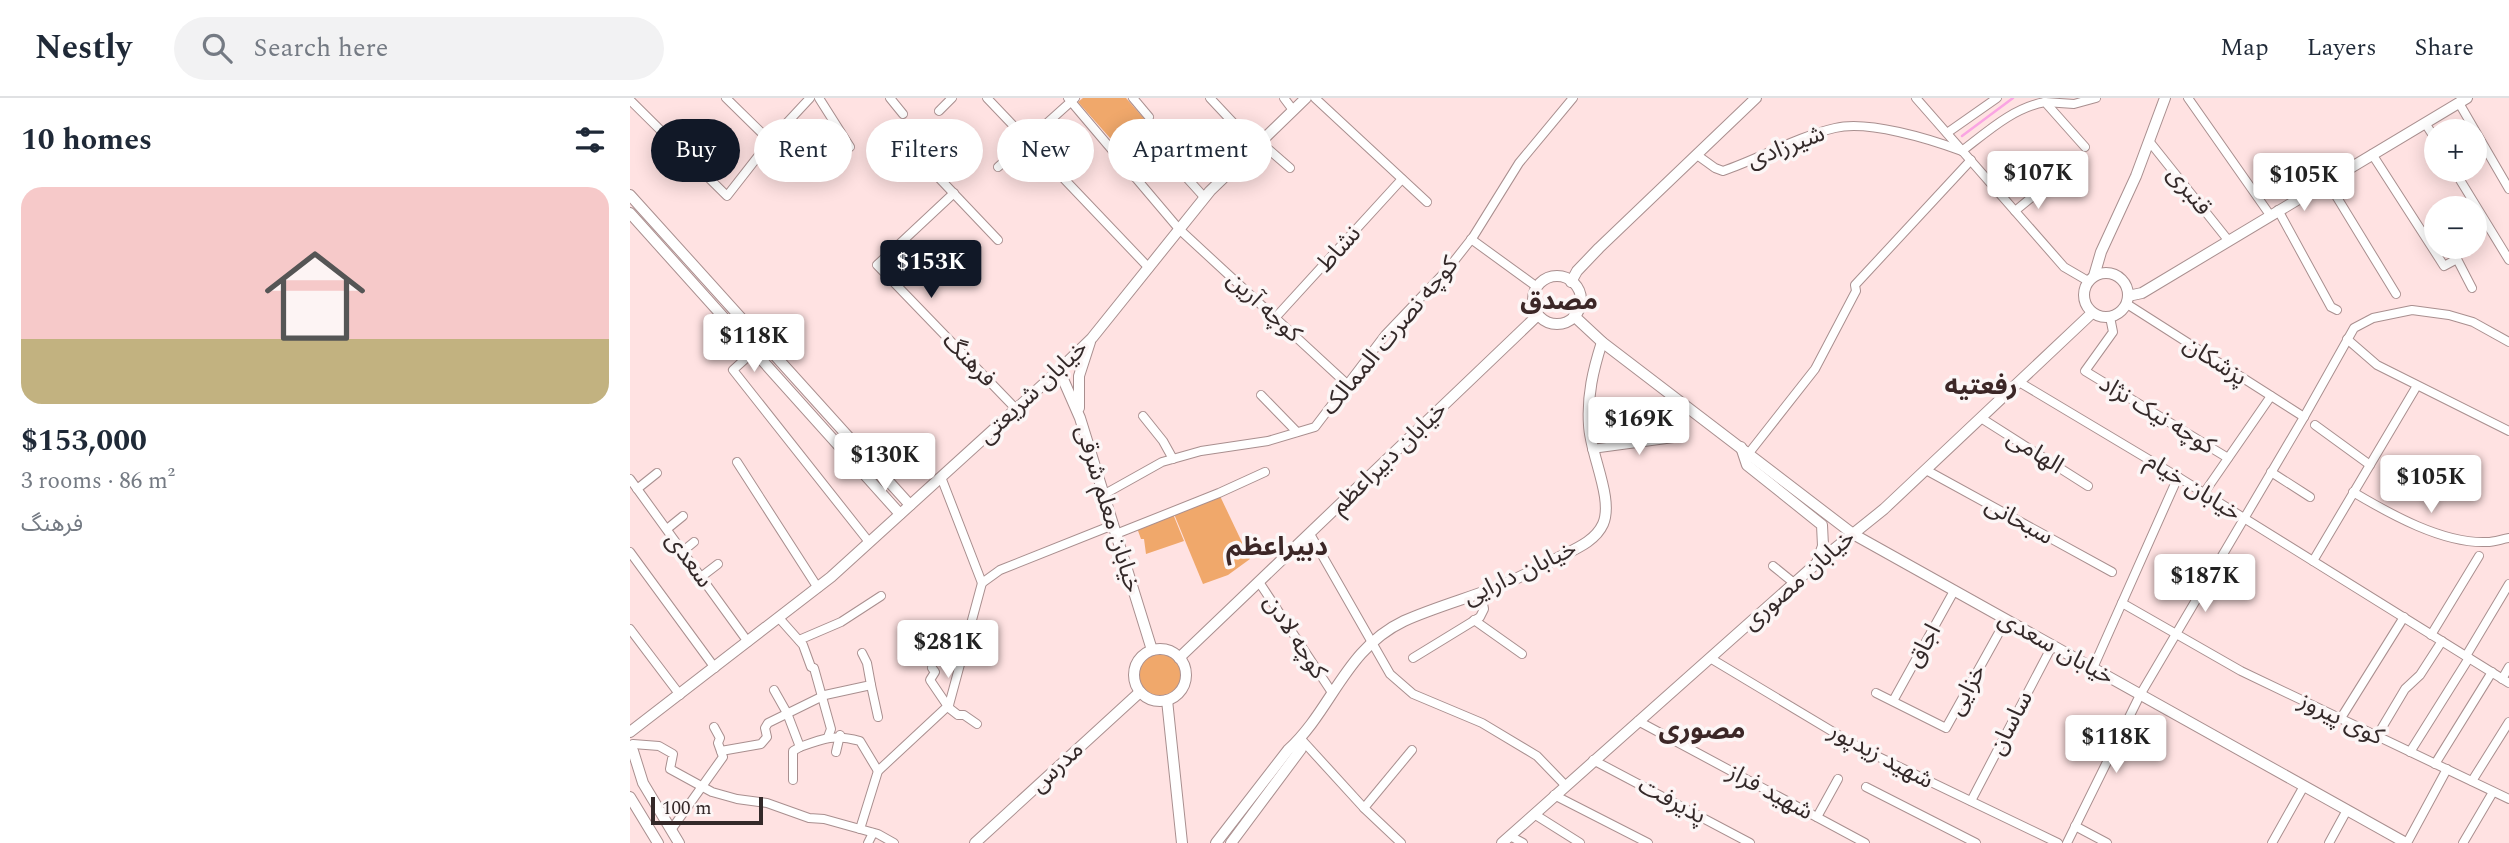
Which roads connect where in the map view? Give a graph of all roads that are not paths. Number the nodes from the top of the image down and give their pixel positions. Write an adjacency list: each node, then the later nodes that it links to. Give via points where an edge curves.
1 (726, 98): 35 (street)
2 (810, 98): 28 (street)
3 (819, 98): 29 (street)
4 (890, 98): 26 (street)
5 (952, 98): 25 (street)
6 (987, 98): 30 (street)
7 (1133, 98): 27 (street)
8 (1210, 98): 32 (street)
9 (1284, 98): 24 (street)
10 (1306, 98): 24 (main road, خیابان شریعتی)
11 (1315, 98): 47 (street)
12 (1573, 98): 64 (street, کوچه نصرت الممالک, via 1519,163)
13 (1749, 98): 70 (main road, via 1612,230)
14 (1756, 98): 43 (main road)
15 (1916, 98): 37 (street)
16 (1997, 98): 37 (street)
17 (2096, 98): 23 (street, via 2074,104)
18 (2165, 98): 38 (main road)
19 (2188, 98): 61 (street)
20 (631, 99): 45 (street, via 727,196)
21 (1071, 99): 31 (street); 63 (street, کوچه آرین)
22 (2463, 100): 33 (main road); 55 (street)
23 (2045, 102): 39 (street); 40 (street, via 2028,105 2004,119)
24 (1293, 110): 36 (main road, خیابان شریعتی)
25 (939, 111)
26 (903, 114)
27 (1149, 117)
28 (790, 119)
29 (832, 119)
30 (1007, 119)
31 (1051, 119)
32 (1231, 119)
33 (2431, 119)
34 (2424, 123): 41 (main road)
35 (754, 125)
36 (1272, 131)
37 (1947, 133): 40 (street)
38 (2149, 141): 66 (street, قنبری); 69 (main road)
39 (2085, 146)
40 (1962, 151): 43 (street, شیرزادی, via 1898,132 1845,126 1723,171); 44 (street)
41 (2372, 154): 48 (main road); 72 (street, via 2444,266 2457,259)
42 (1272, 155): 46 (street)
43 (1696, 155): 70 (main road)
44 (1971, 160): 60 (street); 106 (street, via 1855,285 1815,369)
45 (754, 161)
46 (1290, 168)
47 (1402, 179): 59 (street); 80 (street, نشاط)
48 (2328, 181): 61 (main road); 73 (street)
49 (943, 182): 56 (street)
50 (1067, 182): 68 (street)
51 (1191, 182): 58 (street)
52 (1221, 182): 58 (main road, خیابان شریعتی)
53 (2461, 182): 67 (street)
54 (2043, 188): 60 (street)
55 (2509, 189)
56 (954, 193): 65 (street); 95 (street, فرهنگ, via 877,265)
57 (630, 195): 87 (main road)
58 (1205, 198): 63 (main road, خیابان شریعتی)
59 (1427, 202)
60 (2015, 211): 69 (street, via 2064,267)
61 (2274, 212): 66 (main road); 75 (street)
62 (630, 213): 85 (main road)
63 (1180, 229): 68 (main road, خیابان شریعتی); 80 (street, کوچه آرین)
64 (1471, 239): 71 (street); 89 (street, کوچه نصرت الممالک, via 1385,335)
65 (998, 240)
66 (2228, 240): 74 (main road)
67 (2509, 260)
68 (1149, 268): 81 (main road, خیابان شریعتی)
69 (2091, 278): 74 (main road, via 2101,273 2116,275 2125,282); 76 (main road, via 2083,298)
70 (1569, 280): 71 (main road, via 1547,279); 78 (main road, via 1580,295)
71 (1537, 287): 77 (main road, via 1533,301)
72 (2472, 288)
73 (2396, 294)
74 (2127, 300): 79 (main road, via 2118,314); 93 (street, پزشکان)
75 (2337, 310)
76 (2092, 313): 79 (main road); 88 (main road, خیابان مصوری)
77 (1538, 315): 78 (main road, via 1556,324); 132 (main road, خیابان دبیراعظم)
78 (1574, 316): 83 (main road, خیابان سعدی)
79 (2110, 317): 107 (street, کوچه نیک نژاد, via 2113,332 2085,372)
80 (1275, 318): 89 (street, کوچه آرین)
81 (1092, 338): 86 (main road, خیابان شریعتی); 98 (main road, via 1079,376)
82 (2347, 339): 84 (street, via 2354,328 2373,318 2412,310 2473,322); 97 (street); 101 (street, via 2377,365)
83 (1602, 342): 105 (main road, خیابان دارایی, via 1591,381 1588,427); 106 (main road, خیابان سعدی)
84 (2509, 342)
85 (754, 351): 90 (main road); 136 (street, via 733,370)
86 (1059, 370): 95 (main road, خیابان شریعتی); 98 (main road, خیابان معلم شرقی)
87 (794, 377): 90 (main road); 115 (main road)
88 (2019, 382): 99 (main road, خیابان مصوری); 117 (street, خیابان خیام)
89 (1348, 385): 102 (street, کوچه نصرت الممالک, via 1315,427)
90 (785, 386): 119 (main road)
91 (2415, 389): 110 (street)
92 (1261, 395): 102 (street)
93 (2271, 396): 97 (street, پزشکان); 107 (street)
94 (1623, 404): 104 (street)
95 (1017, 410): 116 (main road, خیابان شریعتی)
96 (1143, 416): 108 (street)
97 (2304, 417): 113 (street)
98 (1080, 418): 124 (main road, خیابان معلم شرقی)
99 (1981, 418): 111 (main road, خیابان مصوری); 120 (street, الهامی)
100 (2315, 425): 110 (street)
101 (2509, 431)
102 (1297, 432): 108 (street, کوچه نصرت الممالک)
103 (1681, 437): 104 (street)
104 (1612, 446): 105 (street)
105 (1592, 449): 152 (main road, خیابان دارایی, via 1604,494 1603,525 1577,548)
106 (1745, 450): 133 (main road, خیابان سعدی); 141 (main road, via 1747,465 1822,525)
107 (2228, 458): 123 (street)
108 (1173, 459): 124 (street, کوچه نصرت الممالک)
109 (737, 462): 150 (street)
110 (2370, 465): 122 (street)
111 (1926, 470): 133 (main road, خیابان مصوری); 144 (street, سبحانی)
112 (1265, 472): 131 (street)
113 (2271, 472): 125 (street); 129 (street)
114 (657, 473): 121 (street)
115 (879, 473): 119 (main road, via 876,480); 126 (main road)
116 (941, 477): 126 (main road, خیابان شریعتی); 147 (street)
117 (2178, 477): 123 (street, خیابان خیام); 154 (street)
118 (630, 479): 121 (street, سعدی)
119 (869, 481): 127 (main road)
120 (2088, 486)
121 (638, 489): 130 (street, سعدی)
122 (2353, 492): 134 (street, via 2452,538 2487,542); 140 (street)
123 (2204, 493): 129 (street, خیابان خیام)
124 (1103, 495): 131 (main road, خیابان معلم شرقی)
125 (2310, 497)
126 (910, 505): 127 (main road, خیابان شریعتی)
127 (901, 514): 136 (main road, خیابان شریعتی)
128 (683, 516): 130 (street)
129 (2245, 519): 140 (street, خیابان خیام); 160 (street)
130 (667, 529): 137 (street, سعدی)
131 (1114, 529): 147 (street, via 1000,570); 167 (main road, خیابان معلم شرقی)
132 (1310, 534): 146 (main road, خیابان دبیراعظم); 165 (street)
133 (1853, 534): 141 (main road, خیابان مصوری); 151 (main road, خیابان سعدی)
134 (2509, 538)
135 (695, 542): 137 (street)
136 (869, 542): 150 (main road, خیابان شریعتی)
137 (683, 551): 145 (street, سعدی)
138 (630, 552): 175 (street)
139 (2479, 556): 161 (street)
140 (2313, 561): 155 (street, خیابان خیام)
141 (1818, 562): 148 (main road, خیابان مصوری)
142 (718, 564): 145 (street)
143 (1773, 566): 148 (street)
144 (2112, 572)
145 (701, 577): 164 (street, سعدی)
146 (1259, 582): 171 (main road, خیابان دبیراعظم); 182 (street, کوچه لادن)
147 (982, 583): 190 (street)
148 (1794, 583): 173 (main road, خیابان مصوری)
149 (2509, 584): 170 (street)
150 (818, 588): 156 (main road, خیابان شریعتی)
151 (1954, 591): 158 (main road, خیابان سعدی); 189 (street, اجاق)
152 (1482, 593): 157 (street, via 1483,609); 165 (main road, خیابان دارایی, via 1404,622)
153 (881, 596): 162 (street, via 841,622)
154 (2122, 603): 160 (street, کوی پیروز); 177 (street)
155 (2404, 617): 161 (street, خیابان خیام); 193 (street)
156 (779, 618): 162 (street); 164 (main road, خیابان شریعتی)
157 (1474, 620): 169 (street); 172 (street)
158 (2006, 620): 166 (main road, خیابان سعدی); 189 (street, خزایی, via 1946,728)
159 (630, 629): 185 (street)
160 (2176, 634): 186 (street); 193 (street, کوی پیروز)
161 (2431, 635): 163 (street, خیابان خیام)
162 (799, 640): 187 (street, via 814,668)
163 (2442, 641): 170 (street, خیابان خیام); 200 (street, via 2420,675 2405,688)
164 (748, 642): 175 (main road, خیابان شریعتی)
165 (1371, 642): 182 (main road, خیابان دارایی); 216 (street, via 1390,674 1413,694 1482,723 1537,756)
166 (2052, 646): 177 (main road, خیابان سعدی); 224 (street, ساسان)
167 (1152, 650): 171 (main road, via 1167,650); 183 (main road, via 1135,667)
168 (862, 653): 180 (street)
169 (1522, 654)
170 (2468, 657): 178 (street, خیابان خیام); 208 (street)
171 (1179, 658): 188 (main road, via 1185,670 1184,685)
172 (1413, 658)
173 (1710, 658): 194 (main road, خیابان مصوری); 224 (street, شهید زیدپور, via 1860,748)
174 (2509, 667): 179 (street)
175 (715, 668): 185 (main road, خیابان شریعتی)
176 (932, 668): 190 (street, via 935,672 930,680)
177 (2093, 668): 186 (main road, خیابان سعدی)
178 (2492, 672): 179 (street, خیابان خیام); 210 (street)
179 (2506, 681)
180 (871, 685): 187 (street); 192 (street)
181 (774, 690): 191 (street)
182 (1331, 691): 202 (main road, خیابان دارایی)
183 (1140, 692): 188 (main road, via 1153,700); 239 (main road, مدرس)
184 (1875, 693): 189 (street, خزایی)
185 (680, 695): 198 (main road, خیابان شریعتی)
186 (2140, 695): 217 (main road, خیابان سعدی); 229 (street)
187 (822, 698): 191 (street); 201 (street, via 831,729)
188 (1167, 699): 240 (main road)
189 (1893, 701)
190 (949, 705): 196 (street); 212 (street)
191 (787, 713): 203 (street); 206 (street, via 768,723 761,744)
192 (878, 717)
193 (2341, 718): 200 (street, کوی پیروز)
194 (1638, 721): 209 (main road, خیابان مصوری); 228 (street, شهید فراز)
195 (2509, 722): 215 (street)
196 (977, 724)
197 (714, 727): 206 (street)
198 (630, 732)
199 (840, 736): 201 (street); 207 (street); 212 (street, via 860,741)
200 (2378, 736): 208 (street, کوی پیروز)
201 (828, 737): 203 (street)
202 (1301, 738): 225 (street); 241 (main road, خیابان دارایی); 242 (main road, خیابان دارایی, via 1301,748)
203 (800, 747): 214 (street, via 793,751)
204 (631, 748): 219 (street, via 659,746 673,754 670,769); 231 (main road, via 643,783)
205 (1412, 750): 225 (street)
206 (721, 751): 219 (street, via 723,757)
207 (836, 752)
208 (2410, 752): 210 (street, کوی پیروز)
209 (1593, 760): 216 (main road, خیابان مصوری); 247 (street, پذیرفت)
210 (2435, 764): 211 (street, کوی پیروز)
211 (2447, 769): 215 (street, کوی پیروز); 255 (street)
212 (878, 771): 230 (street)
213 (1838, 779): 228 (street)
214 (793, 780)
215 (2472, 782): 220 (street, کوی پیروز)
216 (1565, 785): 221 (main road, خیابان مصوری)
217 (2304, 786): 226 (main road, خیابان سعدی); 253 (street)
218 (1866, 787): 249 (street)
219 (702, 788): 230 (street); 231 (street)
220 (2493, 792): 223 (street, کوی پیروز); 256 (street)
221 (1555, 795): 227 (main road, خیابان مصوری); 246 (street)
222 (630, 797): 235 (main road)
223 (2509, 799)
224 (1971, 801): 250 (street, شهید زیدپور)
225 (1364, 808): 243 (street)
226 (2347, 810): 234 (main road, خیابان سعدی); 254 (street)
227 (1534, 814): 233 (main road, خیابان مصوری); 245 (street)
228 (1817, 817): 248 (street, شهید فراز)
229 (2075, 826): 251 (street); 252 (street)
230 (860, 829): 232 (street)
231 (671, 830): 236 (main road)
232 (873, 833): 237 (street); 238 (street)
233 (1506, 839): 244 (street)
234 (2390, 839): 255 (main road, خیابان سعدی)
235 (658, 843)
236 (679, 843)
237 (868, 843)
238 (894, 843)
239 (975, 843)
240 (1182, 843)
241 (1216, 843)
242 (1231, 843)
243 (1401, 843)
244 (1523, 843)
245 (1580, 843)
246 (1648, 843)
247 (1750, 843)
248 (1865, 843)
249 (1976, 843)
250 (2058, 843)
251 (2067, 843)
252 (2107, 843)
253 (2272, 843)
254 (2329, 843)
255 (2406, 843)
256 (2463, 843)

